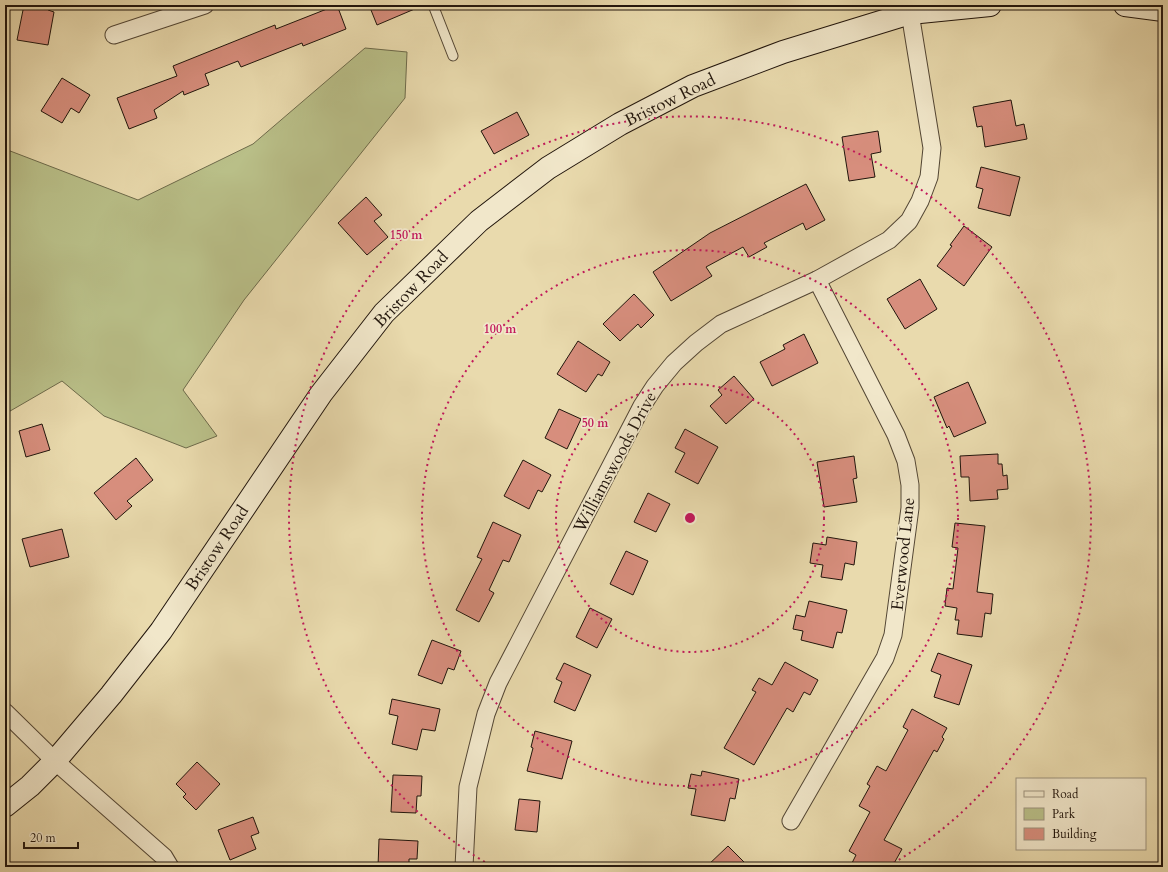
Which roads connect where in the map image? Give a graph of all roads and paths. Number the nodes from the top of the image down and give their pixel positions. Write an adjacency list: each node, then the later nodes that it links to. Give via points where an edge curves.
1 (205, 5): 7 (street)
2 (433, 5): 8 (lane)
3 (990, 5): 5 (main road, Bristow Road)
4 (1125, 5): 6 (main road)
5 (908, 9): 9 (street, Williamswoods Drive, via 932,148 927,183 909,221 890,240); 11 (main road, Bristow Road, via 693,86 620,124 548,168 479,221 384,313 321,394 161,631)
6 (1163, 10)
7 (114, 35)
8 (453, 56)
9 (817, 280): 13 (street, Everwood Lane, via 896,435 906,461 910,508 893,635 885,658); 15 (street, Williamswoods Drive, via 721,324 696,342 674,363 642,406 502,676 486,714 468,787)
10 (5, 712): 11 (street)
11 (55, 761): 12 (main road, Bristow Road); 14 (street, via 164,857)
12 (5, 806)
13 (791, 822)
14 (170, 867)
15 (464, 867)

